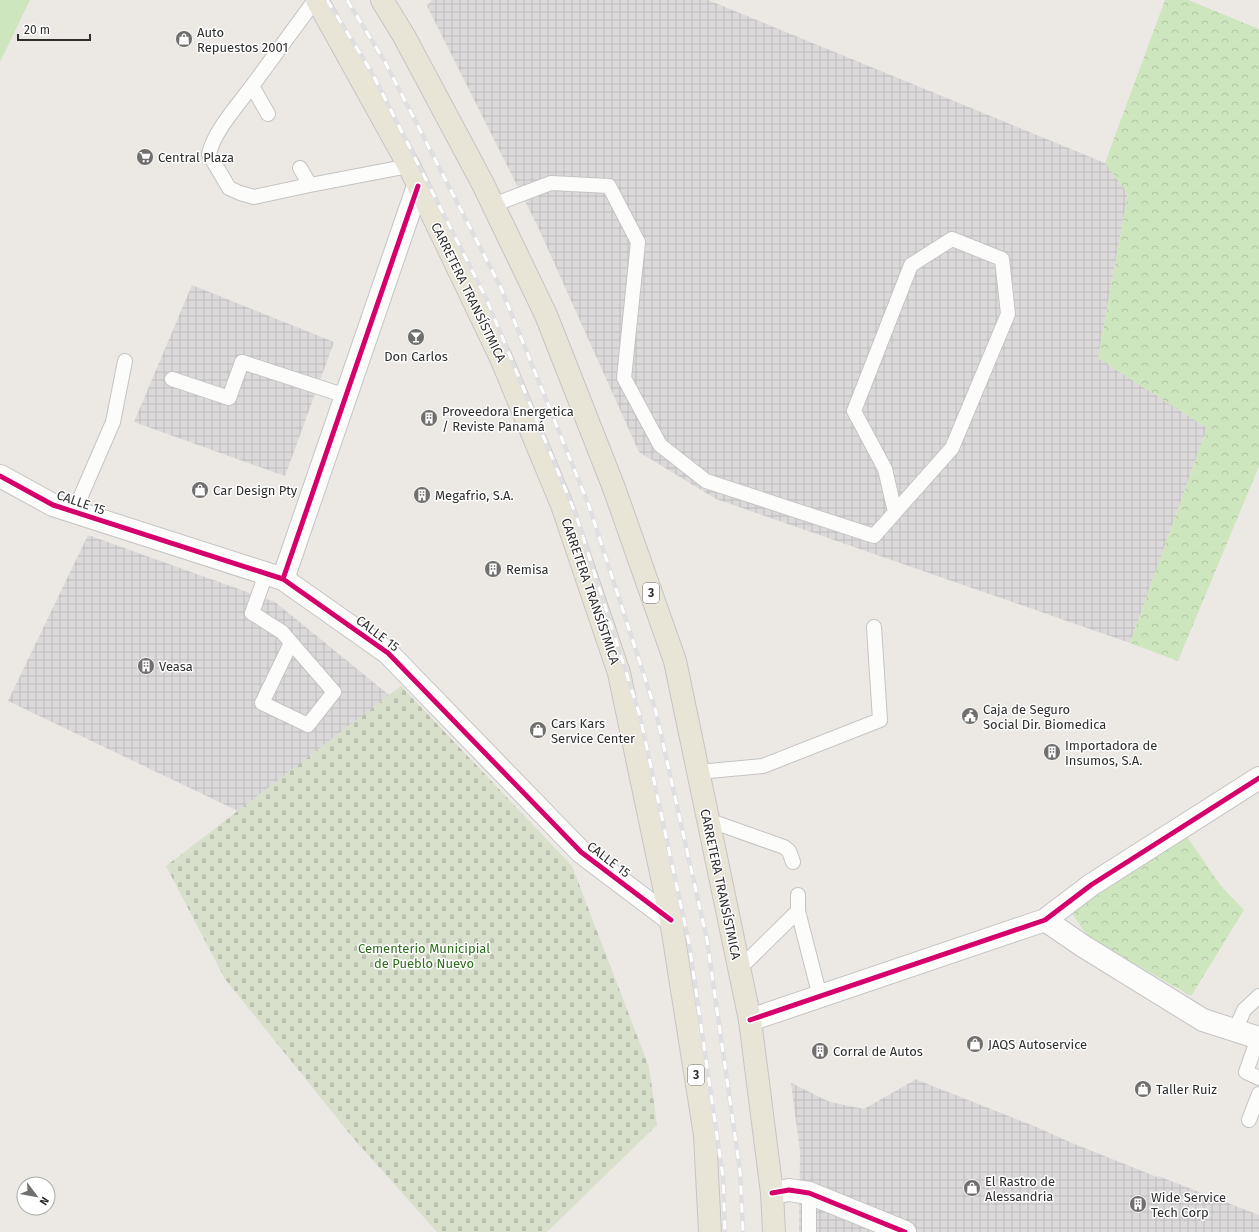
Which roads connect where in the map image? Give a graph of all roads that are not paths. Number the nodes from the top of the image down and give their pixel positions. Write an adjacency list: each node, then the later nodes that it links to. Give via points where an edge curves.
1 (316, 0): 3 (lane); 5 (main road, CARRETERA TRANSÍSTMICA / 3)
2 (382, 0): 9 (main road, CARRETERA TRANSÍSTMICA / 3, via 404,36)
3 (252, 86): 4 (lane); 7 (lane, via 211,144 209,154 228,188 254,197)
4 (268, 114)
5 (409, 166): 7 (lane); 8 (main road, CARRETERA TRANSÍSTMICA / 3)
6 (300, 168): 7 (lane)
7 (310, 185)
8 (418, 186): 12 (street); 25 (main road, CARRETERA TRANSÍSTMICA / 3, via 501,358 562,505 619,673)
9 (493, 205): 15 (lane, via 551,183 609,186 638,242 624,378 660,445 706,481 874,536); 19 (main road, CARRETERA TRANSÍSTMICA / 3, via 546,315 614,488 674,661)
10 (124, 361): 14 (lane, via 113,422)
11 (172, 379): 12 (lane, via 229,398 242,362)
12 (346, 396): 16 (street)
13 (0, 476): 14 (street, CALLE 15, via 53,505)
14 (74, 512): 16 (street, CALLE 15)
15 (895, 512): 15 (lane, via 952,448 1008,314 1002,259 952,239 911,265 854,411 885,468)
16 (274, 576): 18 (lane, via 252,613 282,632); 25 (street, CALLE 15, via 388,652 581,852)
17 (874, 627): 19 (lane, via 880,720 763,766)
18 (291, 643): 18 (lane, via 334,692 308,725 262,703)
19 (698, 772): 21 (main road, CARRETERA TRANSÍSTMICA / 3)
20 (1259, 778): 26 (street, via 1091,885)
21 (708, 820): 22 (lane, via 784,847 789,851); 27 (main road, CARRETERA TRANSÍSTMICA / 3)
22 (793, 862)
23 (798, 895): 24 (lane)
24 (798, 911): 27 (lane); 29 (lane)
25 (671, 920): 38 (main road, CARRETERA TRANSÍSTMICA / 3, via 705,1135)
26 (1045, 920): 29 (street); 31 (street, via 1203,1020)
27 (739, 969): 30 (main road, CARRETERA TRANSÍSTMICA / 3)
28 (1259, 996): 31 (lane, via 1244,1010)
29 (820, 997): 30 (street)
30 (750, 1020): 36 (main road, CARRETERA TRANSÍSTMICA / 3)
31 (1235, 1031): 32 (street)
32 (1258, 1038): 33 (lane, via 1246,1072)
33 (1259, 1078)
34 (1259, 1094): 35 (lane)
35 (1249, 1120)
36 (772, 1193): 37 (street, via 789,1190); 39 (main road, CARRETERA TRANSÍSTMICA / 3)
37 (808, 1193): 40 (lane); 41 (street)
38 (710, 1232)
39 (774, 1232)
40 (809, 1232)
41 (905, 1232)

